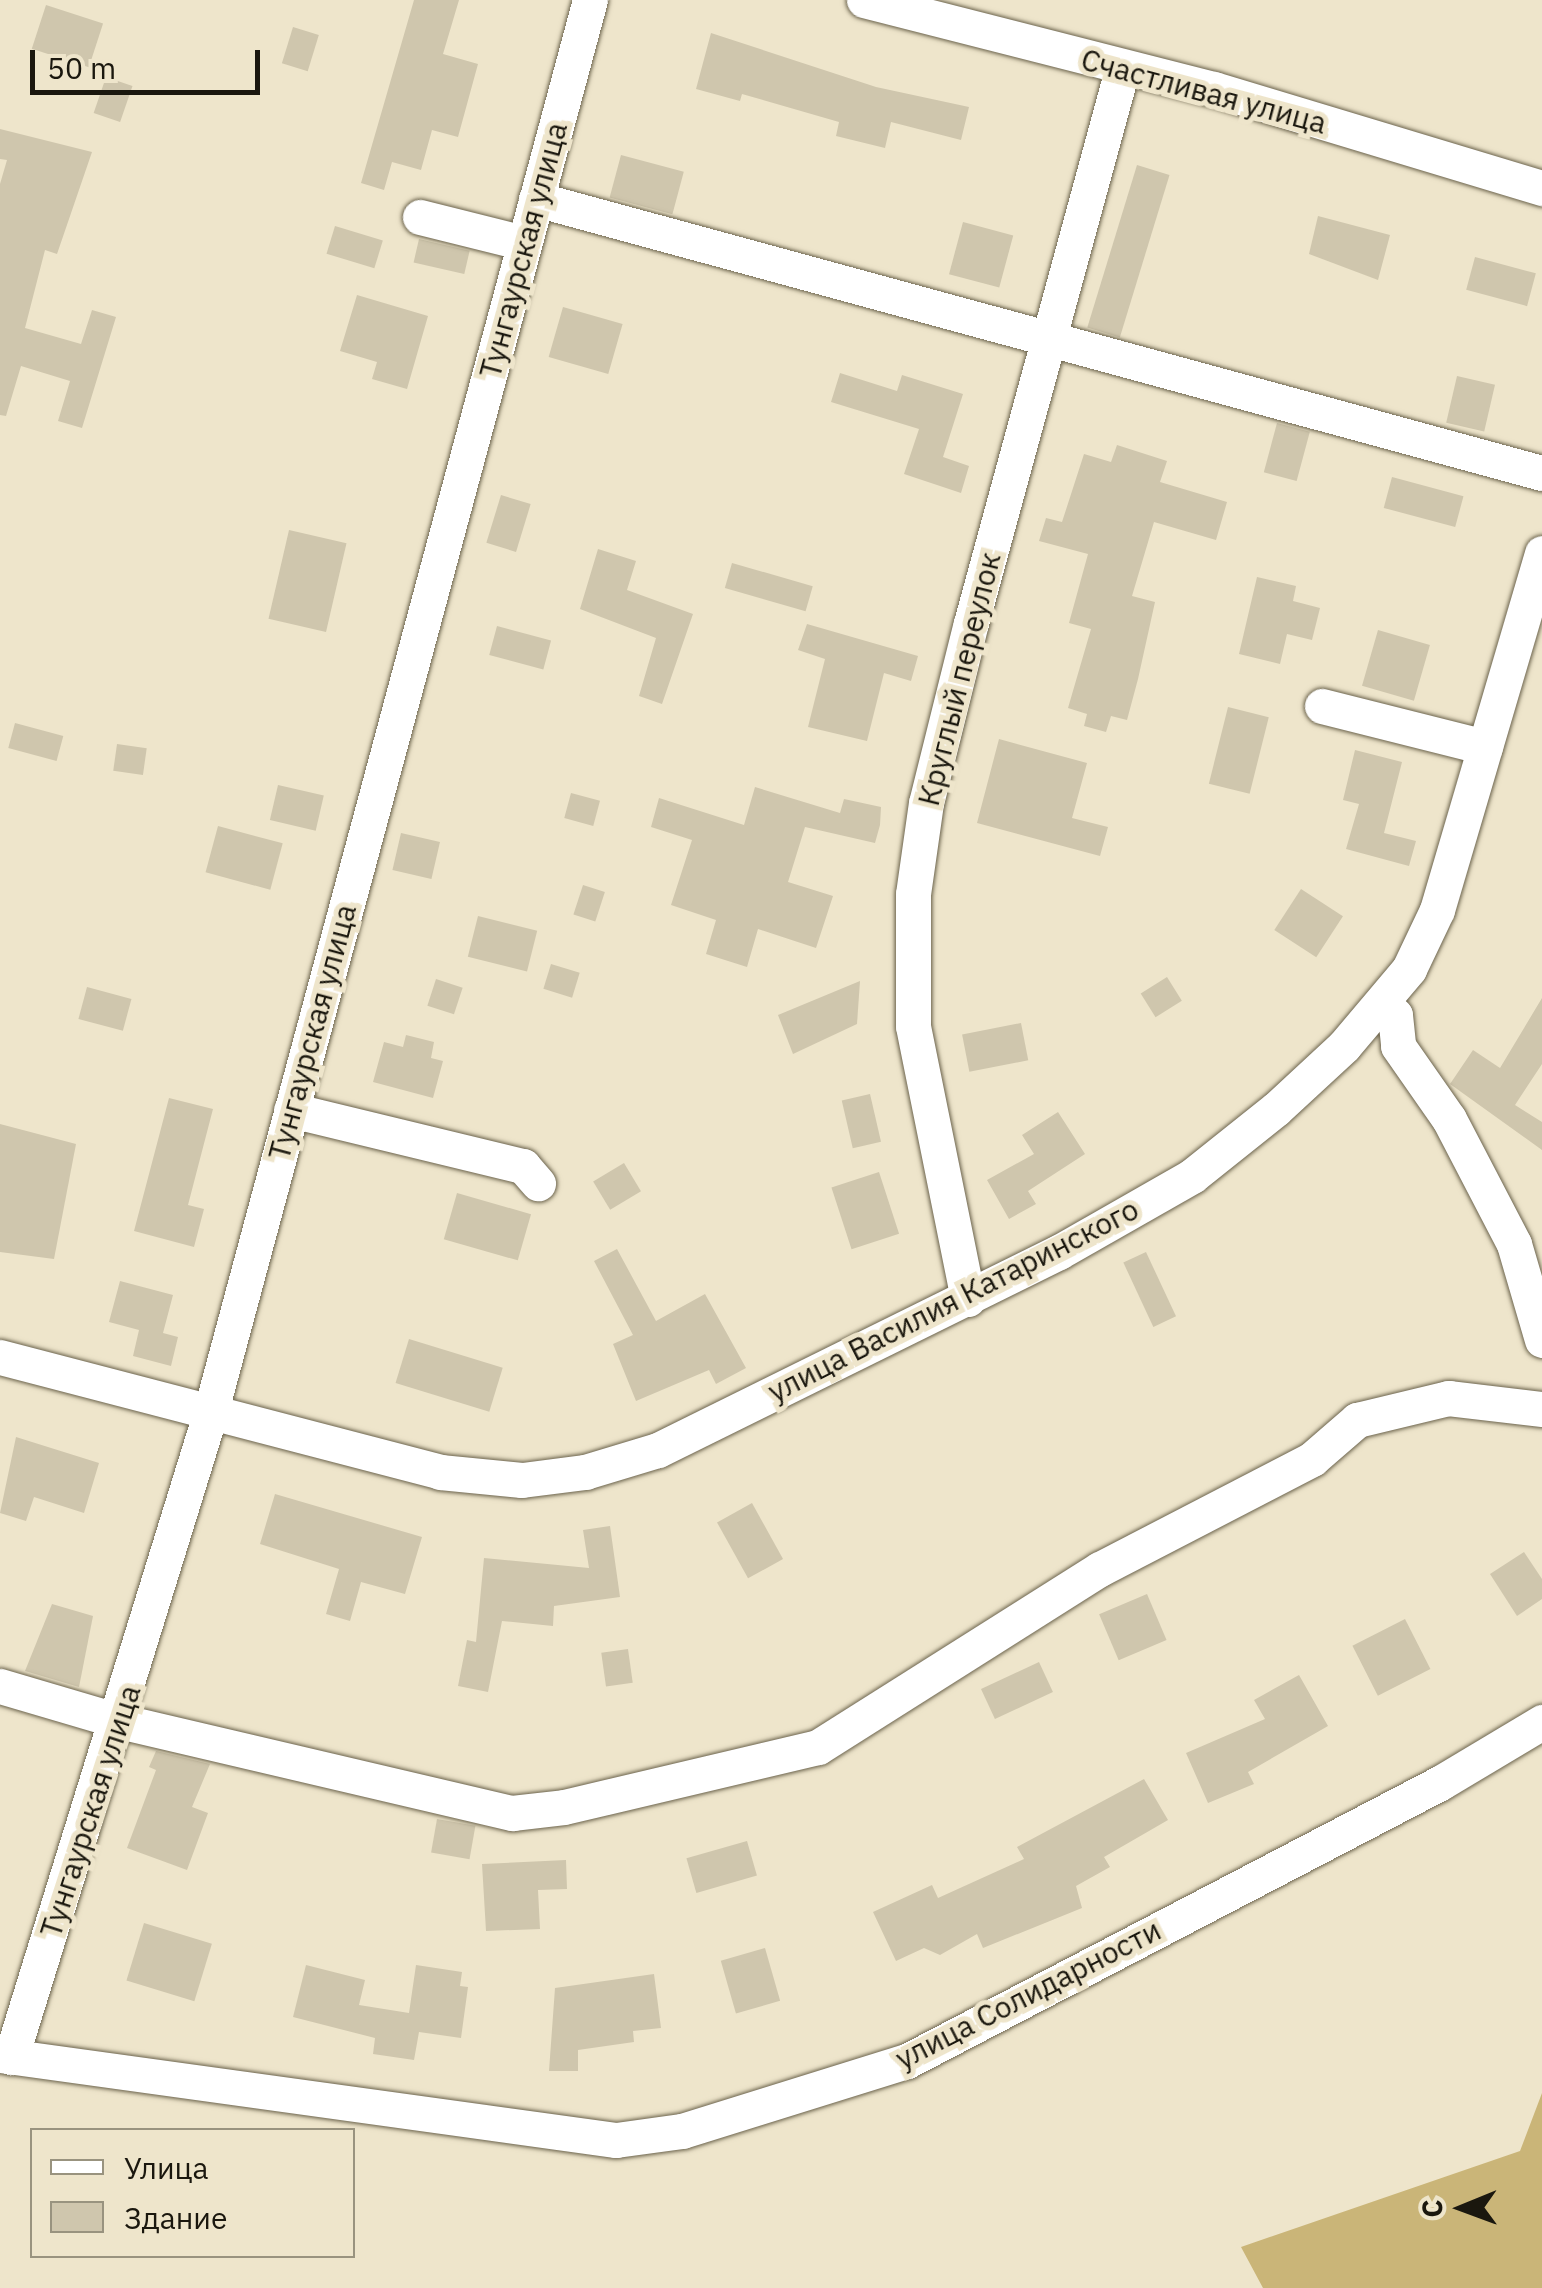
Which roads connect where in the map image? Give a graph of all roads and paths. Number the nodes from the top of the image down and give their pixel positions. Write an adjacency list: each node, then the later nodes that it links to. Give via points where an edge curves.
1 (590, 0): 5 (street, Тунгаурская улица)
2 (864, 0): 3 (street, Счастливая улица)
3 (1122, 70): 4 (street, Счастливая улица, via 1214,90); 8 (street, Круглый переулок)
4 (1542, 188)
5 (536, 199): 7 (street, Тунгаурская улица); 8 (street)
6 (420, 216): 7 (street)
7 (524, 243): 14 (street, Тунгаурская улица)
8 (1048, 342): 9 (street); 16 (street, Круглый переулок, via 931,785 913,894 913,1026)
9 (1542, 473)
10 (1542, 553): 12 (street, улица Василия Катаринского)
11 (1322, 706): 12 (street)
12 (1485, 746): 13 (street, улица Василия Катаринского, via 1424,945)
13 (1383, 1003): 16 (street, улица Василия Катаринского, via 1276,1109 1192,1176); 17 (street, via 1395,1015 1398,1046 1449,1119 1514,1244)
14 (291, 1110): 15 (street, via 522,1166); 20 (street, Тунгаурская улица)
15 (538, 1183)
16 (968, 1299): 20 (street, улица Василия Катаринского, via 658,1450 585,1472 522,1480 440,1472)
17 (1542, 1340)
18 (0, 1356): 20 (street, улица Василия Катаринского)
19 (1542, 1409): 22 (street, via 1448,1398 1358,1420 1312,1459 1100,1569 818,1747 564,1807 512,1813)
20 (210, 1414): 22 (street, Тунгаурская улица)
21 (0, 1686): 22 (street)
22 (119, 1721): 24 (street, Тунгаурская улица)
23 (1542, 1722): 24 (street, улица Солидарности, via 1440,1784 907,2061 682,2130 616,2140)
24 (6, 2056)

